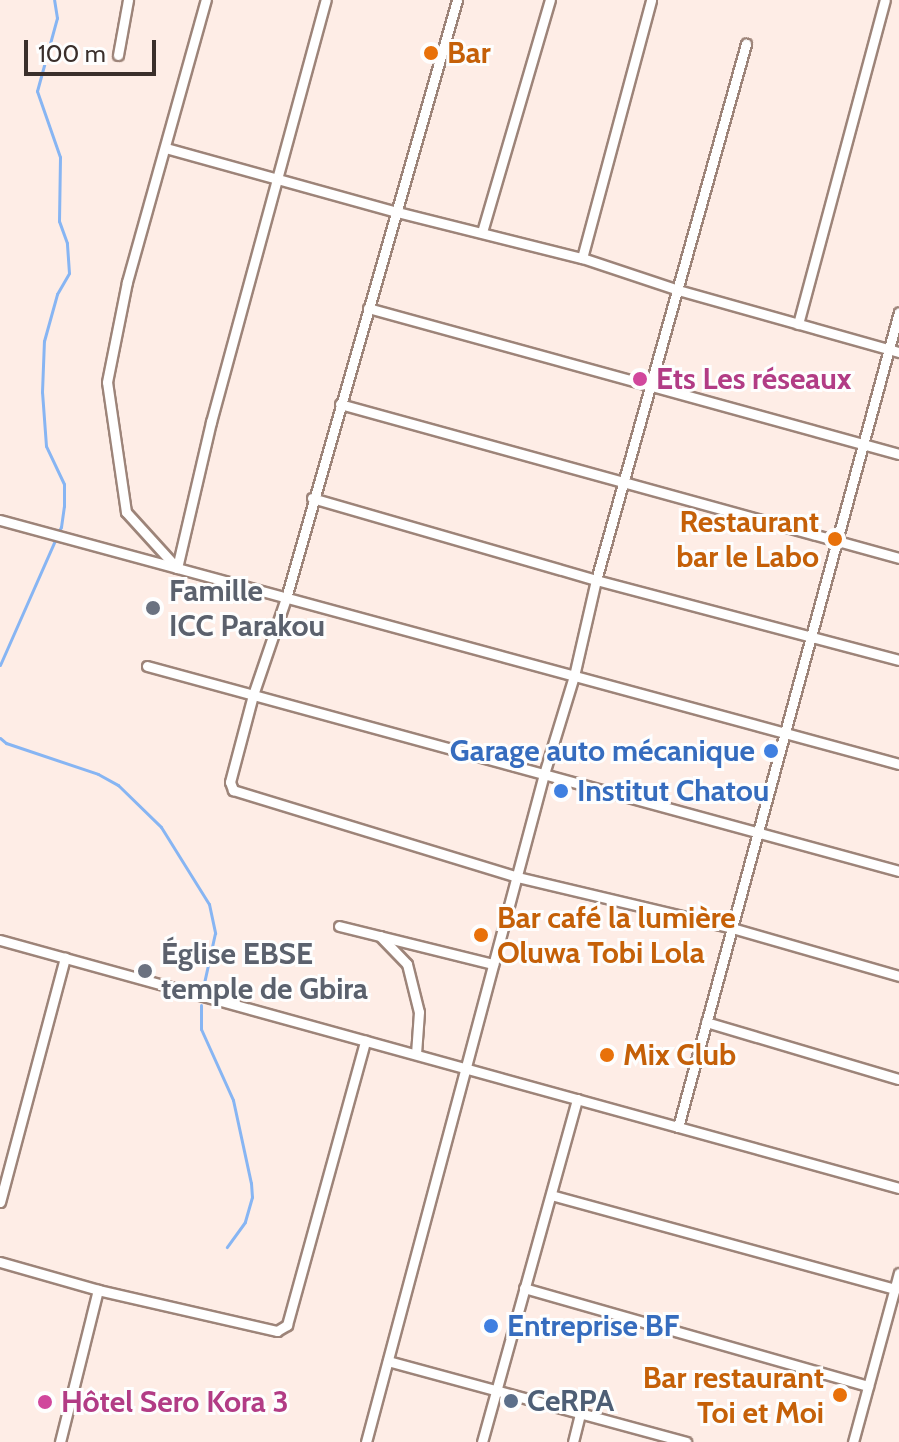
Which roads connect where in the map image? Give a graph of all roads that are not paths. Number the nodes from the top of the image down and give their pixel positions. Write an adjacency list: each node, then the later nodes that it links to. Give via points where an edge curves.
1 (128, 0): 9 (street)
2 (206, 0): 10 (street)
3 (326, 0): 11 (street)
4 (457, 0): 12 (street)
5 (550, 0): 13 (street)
6 (651, 0): 14 (street)
7 (885, 0): 18 (street)
8 (746, 44): 15 (street)
9 (118, 55)
10 (166, 148): 11 (street); 29 (street, via 127,282 107,382 126,512)
11 (277, 179): 12 (street); 29 (street)
12 (397, 212): 13 (street); 16 (street)
13 (482, 232): 14 (street)
14 (582, 258): 15 (street)
15 (678, 290): 18 (street); 20 (street)
16 (368, 308): 20 (street); 21 (street)
17 (899, 312): 19 (street)
18 (798, 324): 19 (street)
19 (894, 351): 22 (street)
20 (652, 386): 22 (street); 24 (street)
21 (340, 404): 24 (street); 25 (street)
22 (863, 444): 23 (street); 27 (street)
23 (899, 454)
24 (624, 483): 27 (street); 30 (street)
25 (312, 498): 30 (street); 31 (street)
26 (0, 520): 29 (street)
27 (837, 540): 28 (street); 32 (street)
28 (899, 558)
29 (177, 568): 31 (street)
30 (596, 580): 32 (street); 35 (street)
31 (286, 598): 35 (street); 36 (street)
32 (811, 636): 33 (street); 37 (street)
33 (899, 660)
34 (147, 666): 36 (street)
35 (574, 676): 37 (street); 39 (street)
36 (253, 695): 39 (street); 42 (street, via 230,782 233,790)
37 (785, 733): 38 (street); 40 (street)
38 (899, 764)
39 (544, 774): 40 (street); 42 (street)
40 (758, 832): 41 (street); 44 (street)
41 (899, 871)
42 (517, 877): 44 (street); 48 (street)
43 (339, 926): 45 (street)
44 (732, 928): 49 (street); 50 (street)
45 (380, 936): 48 (street); 52 (street, via 407,964 419,1012)
46 (0, 940): 47 (street)
47 (65, 958): 51 (street); 59 (street)
48 (493, 964): 53 (street)
49 (899, 976)
50 (706, 1022): 54 (street); 56 (street)
51 (365, 1041): 52 (street); 64 (street, via 287,1325 267,1332)
52 (416, 1054): 53 (street)
53 (465, 1068): 55 (street); 65 (street)
54 (899, 1079)
55 (577, 1099): 56 (street); 58 (street)
56 (678, 1127): 57 (street)
57 (899, 1188)
58 (551, 1195): 62 (street); 63 (street)
59 (0, 1202)
60 (0, 1262): 64 (street)
61 (899, 1273): 63 (street)
62 (524, 1288): 66 (street); 67 (street)
63 (895, 1289): 66 (street)
64 (98, 1290): 69 (street)
65 (388, 1361): 67 (street); 70 (street)
66 (868, 1386): 74 (street)
67 (496, 1390): 68 (street); 71 (street)
68 (580, 1414): 72 (street); 73 (street)
69 (60, 1442)
70 (366, 1442)
71 (482, 1442)
72 (573, 1442)
73 (685, 1442)
74 (853, 1442)

